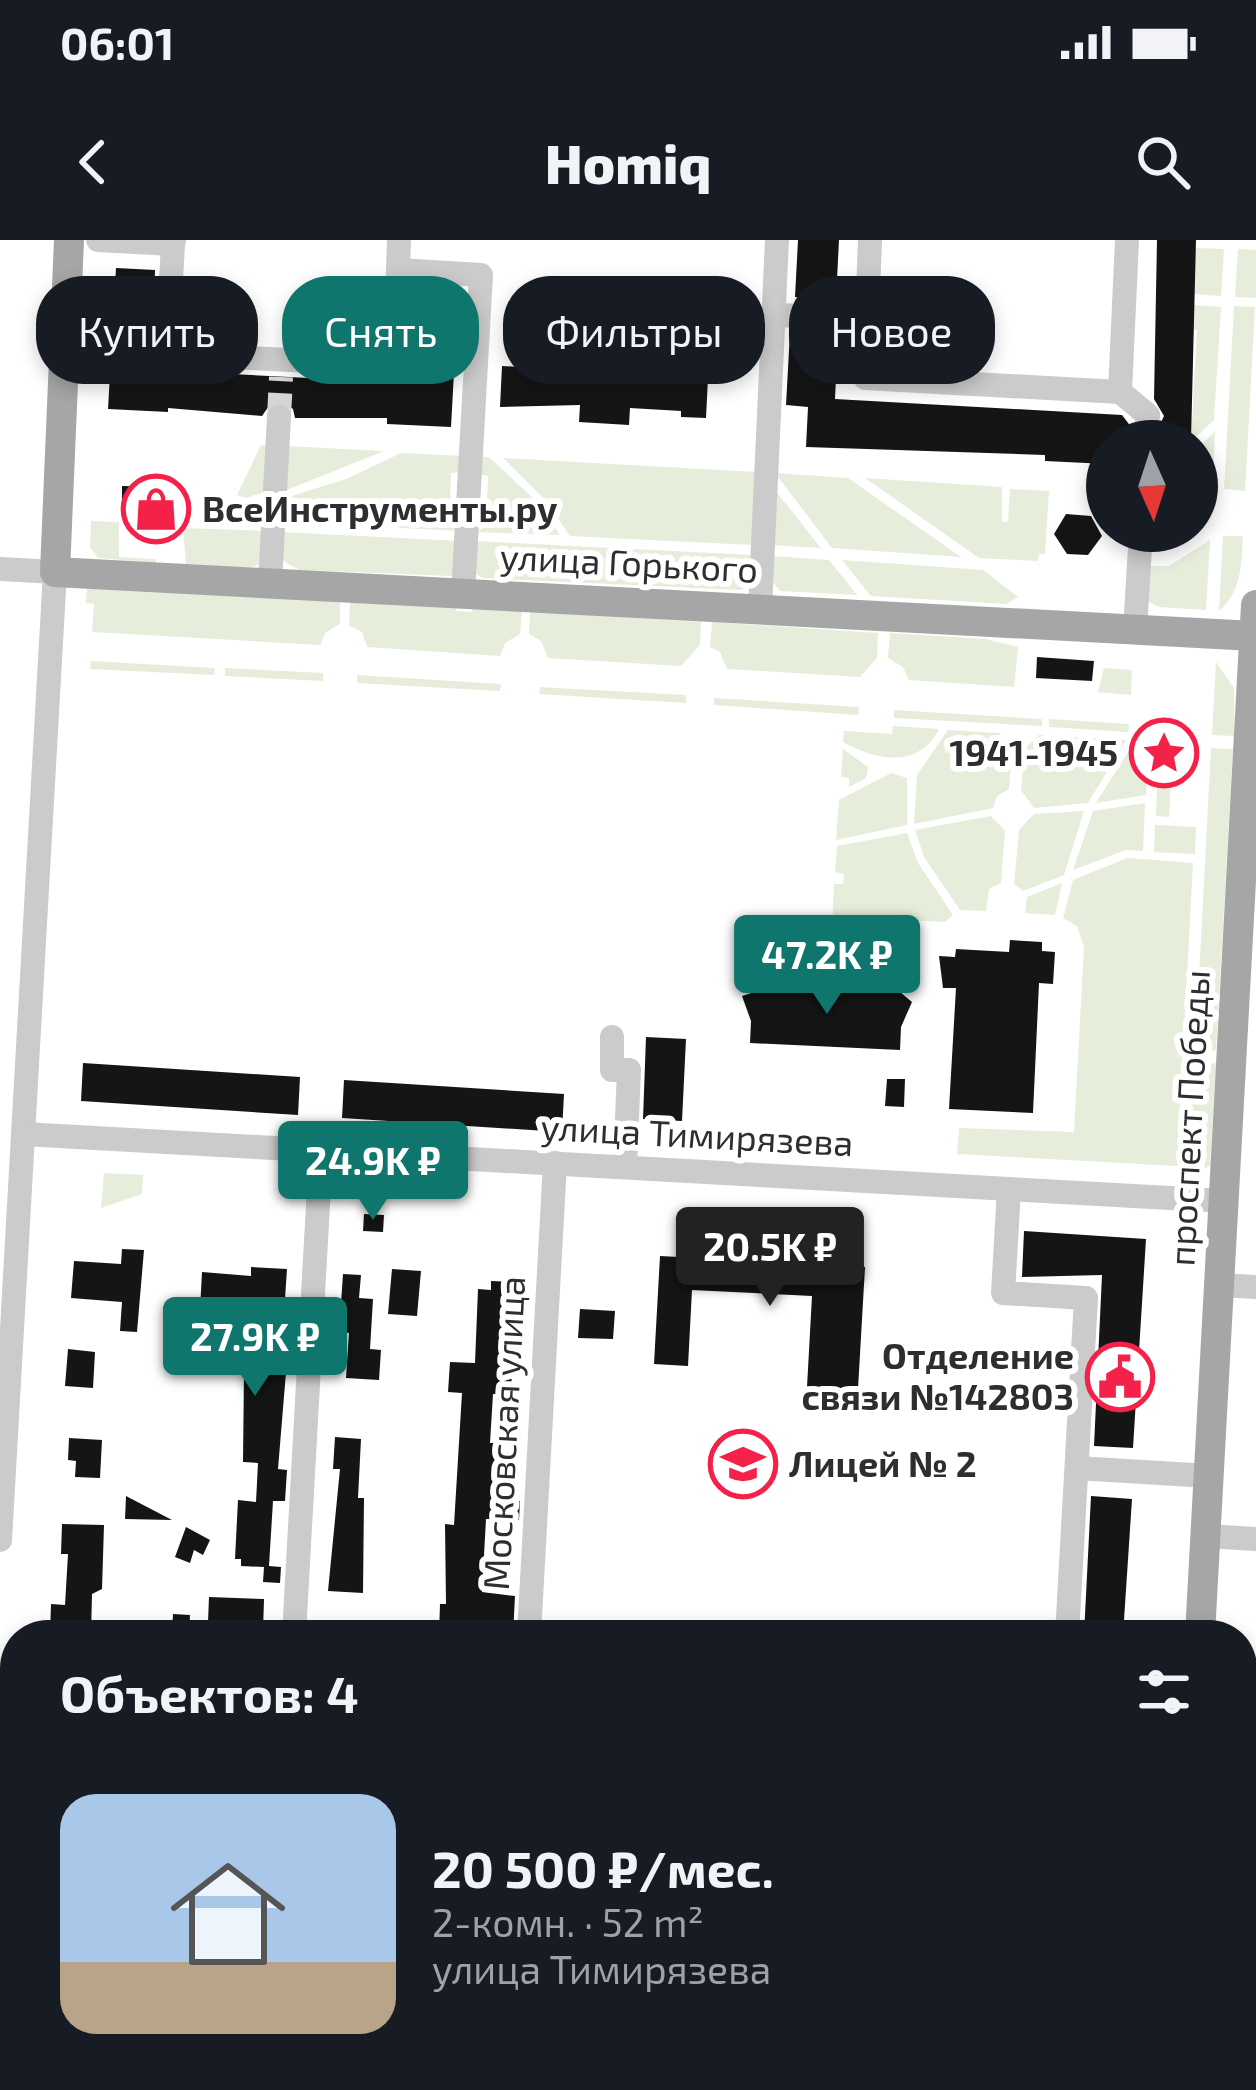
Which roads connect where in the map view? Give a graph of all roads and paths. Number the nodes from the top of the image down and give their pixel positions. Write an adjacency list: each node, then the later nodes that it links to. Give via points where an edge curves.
1 (69, 240): 18 (main road)
2 (98, 240): 7 (street)
3 (399, 240): 8 (street)
4 (777, 240): 10 (street)
5 (870, 240): 9 (street)
6 (1127, 240): 13 (street)
7 (174, 242): 8 (street, via 167,354 282,368 393,365)
8 (398, 270): 20 (street, via 481,275)
9 (869, 276)
10 (774, 315): 11 (street); 21 (street)
11 (789, 315)
12 (974, 384): 13 (street)
13 (1120, 392): 15 (street)
14 (279, 417): 19 (street)
15 (1148, 420)
16 (1140, 552): 23 (street)
17 (0, 569): 18 (street, улица Горького)
18 (56, 572): 19 (main road, улица Горького); 27 (street)
19 (270, 583): 20 (main road, улица Горького)
20 (463, 593): 21 (main road, улица Горького)
21 (760, 609): 23 (main road, улица Горького)
22 (1255, 621): 23 (main road, улица Горького); 24 (main road, проспект Победы)
23 (1135, 630)
24 (1252, 768): 25 (main road, проспект Победы)
25 (1245, 1001): 32 (main road, проспект Победы)
26 (612, 1036): 30 (street, via 612,1070 629,1070)
27 (23, 1134): 28 (street, улица Тимирязева); 33 (street)
28 (321, 1150): 29 (street, улица Тимирязева); 41 (street)
29 (555, 1163): 30 (street, улица Тимирязева); 42 (street, Московская улица)
30 (625, 1168): 31 (street, улица Тимирязева)
31 (1009, 1189): 32 (street, улица Тимирязева); 36 (street, via 1003,1293 1086,1298)
32 (1224, 1201): 34 (main road, проспект Победы)
33 (8, 1270): 40 (street)
34 (1219, 1285): 35 (street); 37 (main road, проспект Победы)
35 (1256, 1287)
36 (1077, 1468): 37 (street); 43 (street)
37 (1209, 1476): 38 (main road, проспект Победы)
38 (1206, 1536): 39 (street); 44 (main road, проспект Победы)
39 (1256, 1539)
40 (0, 1540)
41 (295, 1620)
42 (530, 1620)
43 (1067, 1620)
44 (1201, 1620)

